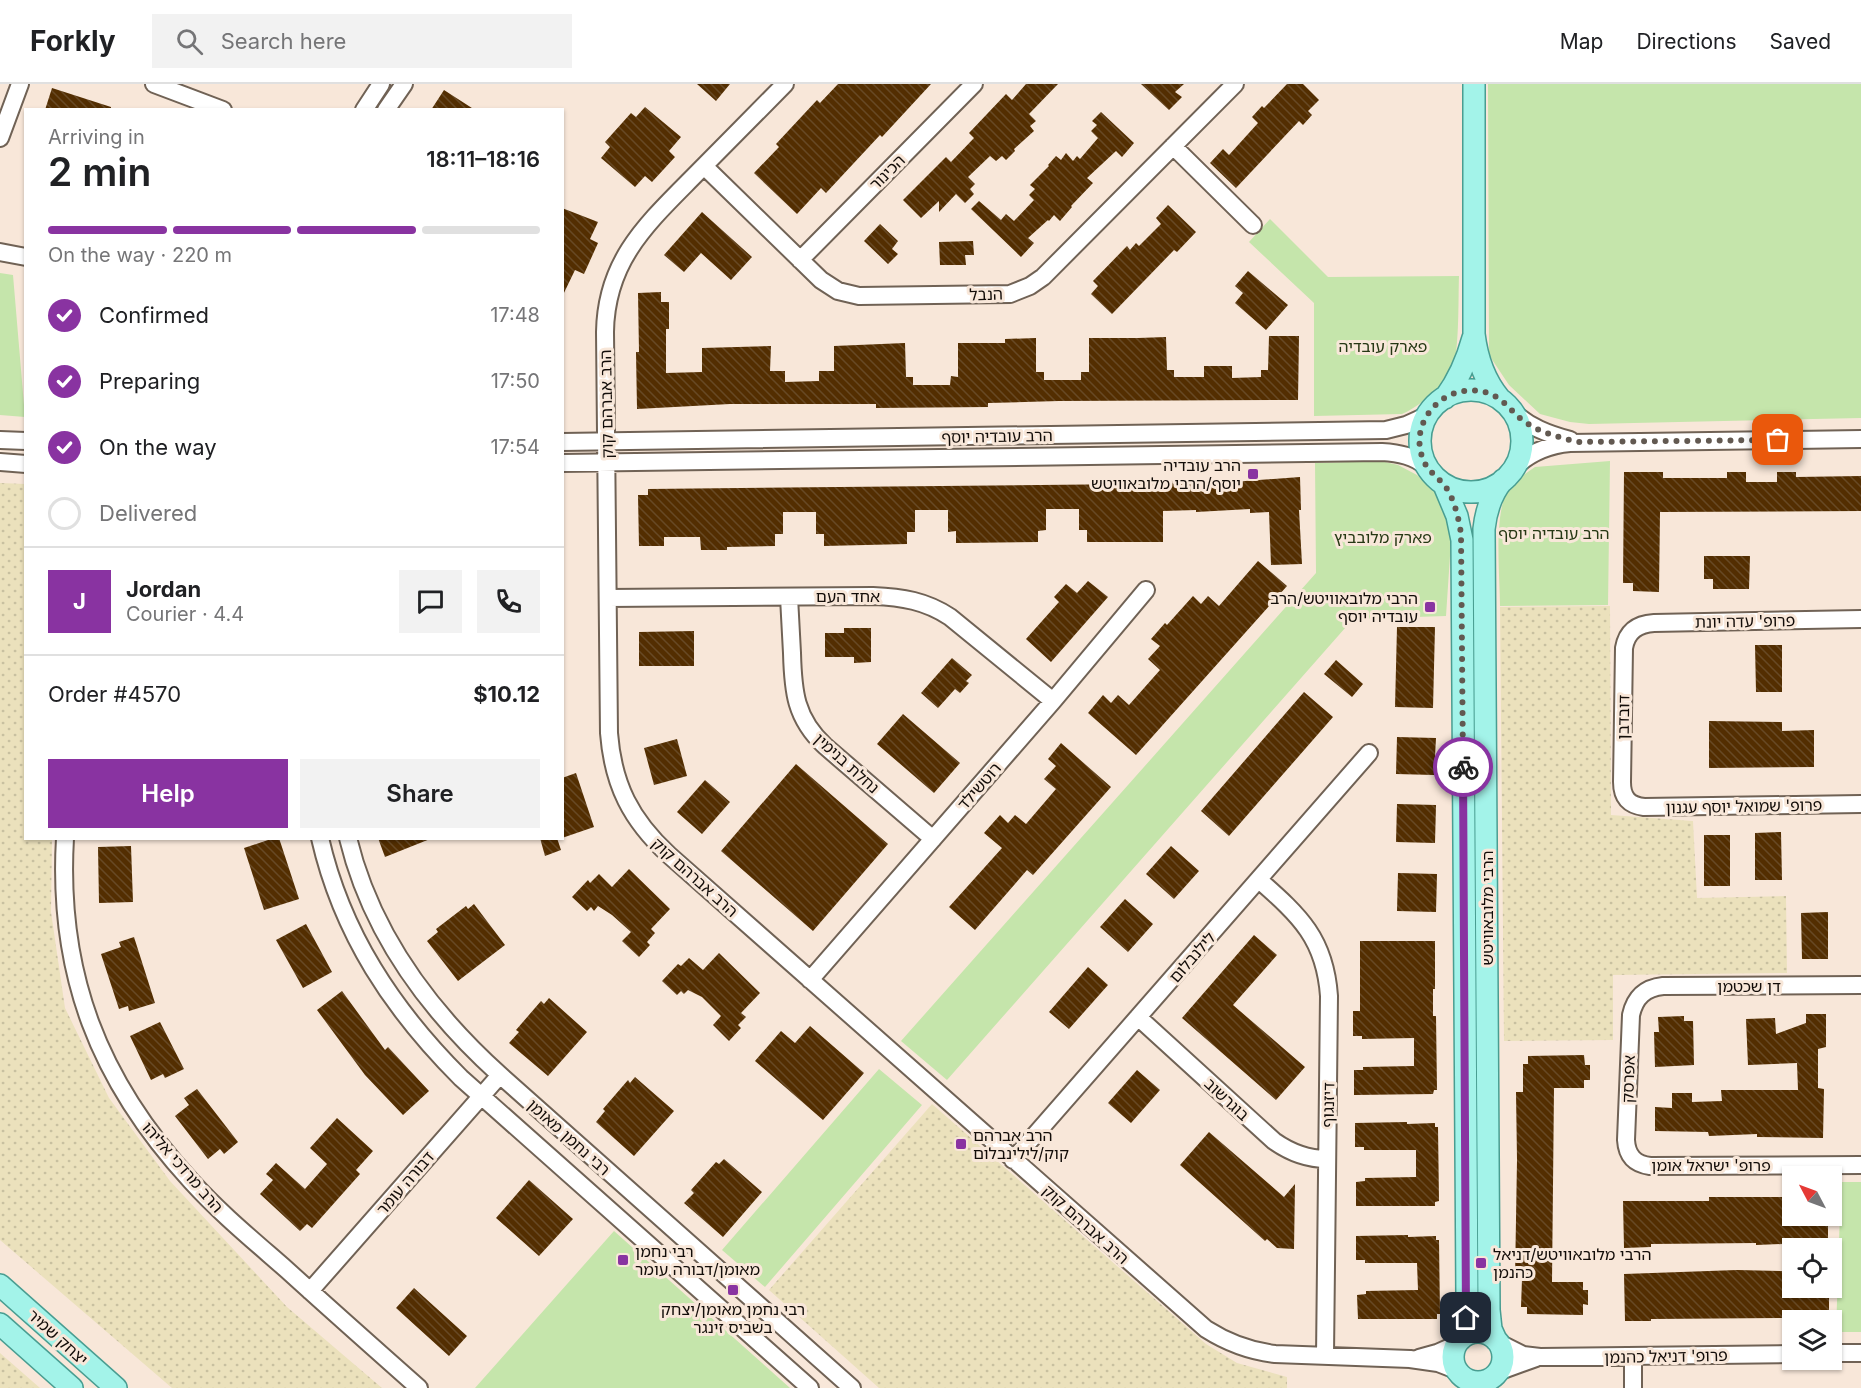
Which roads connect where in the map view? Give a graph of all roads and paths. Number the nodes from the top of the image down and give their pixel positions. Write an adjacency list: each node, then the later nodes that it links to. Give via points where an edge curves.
1 (20, 84): 12 (street)
2 (154, 84): 9 (street)
3 (381, 84): 10 (street)
4 (404, 84): 11 (street)
5 (784, 84): 14 (street, הרב אברהם קוק)
6 (974, 84): 18 (street, הכינור)
7 (1235, 84): 13 (street, הנבל)
8 (1473, 84): 19 (main road)
9 (218, 108)
10 (365, 108)
11 (387, 108)
12 (0, 138)
13 (1173, 146): 15 (street); 18 (street, הנבל, via 1043,278 1021,291 855,296 830,287)
14 (704, 166): 18 (street, הנבל); 26 (street, הרב אברהם קוק, via 640,233 613,279 605,318)
15 (1253, 225)
16 (0, 252): 17 (street)
17 (24, 257)
18 (800, 260)
19 (1474, 334): 20 (main road, via 1460,376); 21 (main road, via 1481,369)
20 (1445, 398): 21 (main road, via 1475,390 1491,394); 22 (main road)
21 (1506, 405): 28 (street, via 1524,422); 34 (main road, via 1519,424 1522,442 1520,455)
22 (1428, 415): 26 (street, הרב עובדיה יוסף, via 1386,430); 33 (main road, via 1420,440)
23 (1861, 439): 28 (street)
24 (0, 440): 25 (street)
25 (24, 441)
26 (607, 441): 27 (street, הרב עובדיה יוסף); 30 (street, הרב אברהם קוק)
27 (564, 442)
28 (1577, 442): 34 (street, via 1539,450)
29 (0, 462): 32 (street)
30 (607, 462): 31 (street, הרב עובדיה יוסף); 33 (street, הרב עובדיה יוסף, via 1382,452 1412,458); 38 (street, הרב אברהם קוק)
31 (564, 463)
32 (24, 464)
33 (1427, 467): 35 (main road)
34 (1509, 474): 35 (main road, via 1492,488 1474,492); 63 (main road, הרבי מלובאוויטש, via 1490,501 1484,530 1489,1294 1490,1325)
35 (1444, 485): 64 (main road, הרבי מלובאוויטש, via 1462,540 1467,1299)
36 (1146, 590): 41 (street, רוטשילד)
37 (789, 597): 38 (street, אחד העם); 41 (street, אחד העם, via 886,596 925,603 950,617); 45 (street, נחלת בנימין, via 793,687 803,719 825,746)
38 (608, 598): 50 (street, הרב אברהם קוק, via 610,748 627,804 656,843)
39 (1861, 619): 40 (street, פרופ' עדה יונת, via 1654,623)
40 (1632, 631): 43 (street, דובדבן, via 1624,648 1623,688 1622,788)
41 (1053, 701): 45 (street, רוטשילד)
42 (1370, 753): 49 (street, לילנבלום)
43 (1629, 802): 44 (street, פרופ' שמואל יוסף עגנון, via 1644,807)
44 (1861, 804)
45 (933, 839): 50 (street, רוטשילד)
46 (64, 840): 61 (street, הרב מרדכי אליהו, via 65,916 71,957 81,998 114,1075 142,1121 191,1182)
47 (321, 840): 55 (street, רבי נחמן מאומן, via 352,930 390,997 436,1053)
48 (349, 840): 54 (street, רבי נחמן מאומן, via 377,918 406,971 456,1034)
49 (1259, 880): 53 (street, לילנבלום); 56 (street, דיזנגוף, via 1306,926 1325,963 1329,996)
50 (810, 980): 57 (street, הרב אברהם קוק)
51 (1861, 985): 52 (street, דן שכטמן, via 1663,986)
52 (1639, 996): 58 (street, אפרסק, via 1630,1020 1626,1140 1627,1150)
53 (1138, 1017): 56 (street, בוגרשוב, via 1274,1141 1301,1156); 57 (street, לילנבלום)
54 (500, 1075): 55 (street, דבורה עומר); 78 (street, רבי נחמן מאומן)
55 (482, 1096): 61 (street, דבורה עומר); 77 (street, רבי נחמן מאומן)
56 (1327, 1159): 68 (street, דיזנגוף)
57 (1014, 1160): 68 (street, הרב אברהם קוק, via 1215,1335 1258,1352)
58 (1635, 1161): 59 (street, פרופ' ישראל אומן, via 1655,1167)
59 (1861, 1164)
60 (0, 1286): 75 (main road, יצחק שמיר)
61 (310, 1291): 76 (street, הרב מרדכי אליהו)
62 (0, 1324): 74 (main road, יצחק שמיר)
63 (1498, 1341): 64 (main road, via 1476,1332); 70 (street, פרופ' דניאל כהנמן, via 1523,1355); 73 (main road, via 1503,1358)
64 (1459, 1342): 71 (street, הרב אברהם קוק, via 1437,1353); 72 (main road, via 1453,1355)
65 (1842, 1353): 66 (street)
66 (1861, 1353)
67 (1782, 1354): 69 (street, פרופ' דניאל כהנמן)
68 (1325, 1356): 71 (street, הרב אברהם קוק)
69 (1633, 1356): 70 (street, פרופ' דניאל כהנמן); 79 (street)
70 (1540, 1358): 73 (street, פרופ' דניאל כהנמן, via 1522,1362)
71 (1410, 1359): 72 (street, הרב אברהם קוק, via 1438,1363)
72 (1461, 1378): 73 (main road, via 1478,1383)
73 (1496, 1378)
74 (72, 1388)
75 (116, 1388)
76 (419, 1388)
77 (810, 1388)
78 (852, 1388)
79 (1633, 1388)

